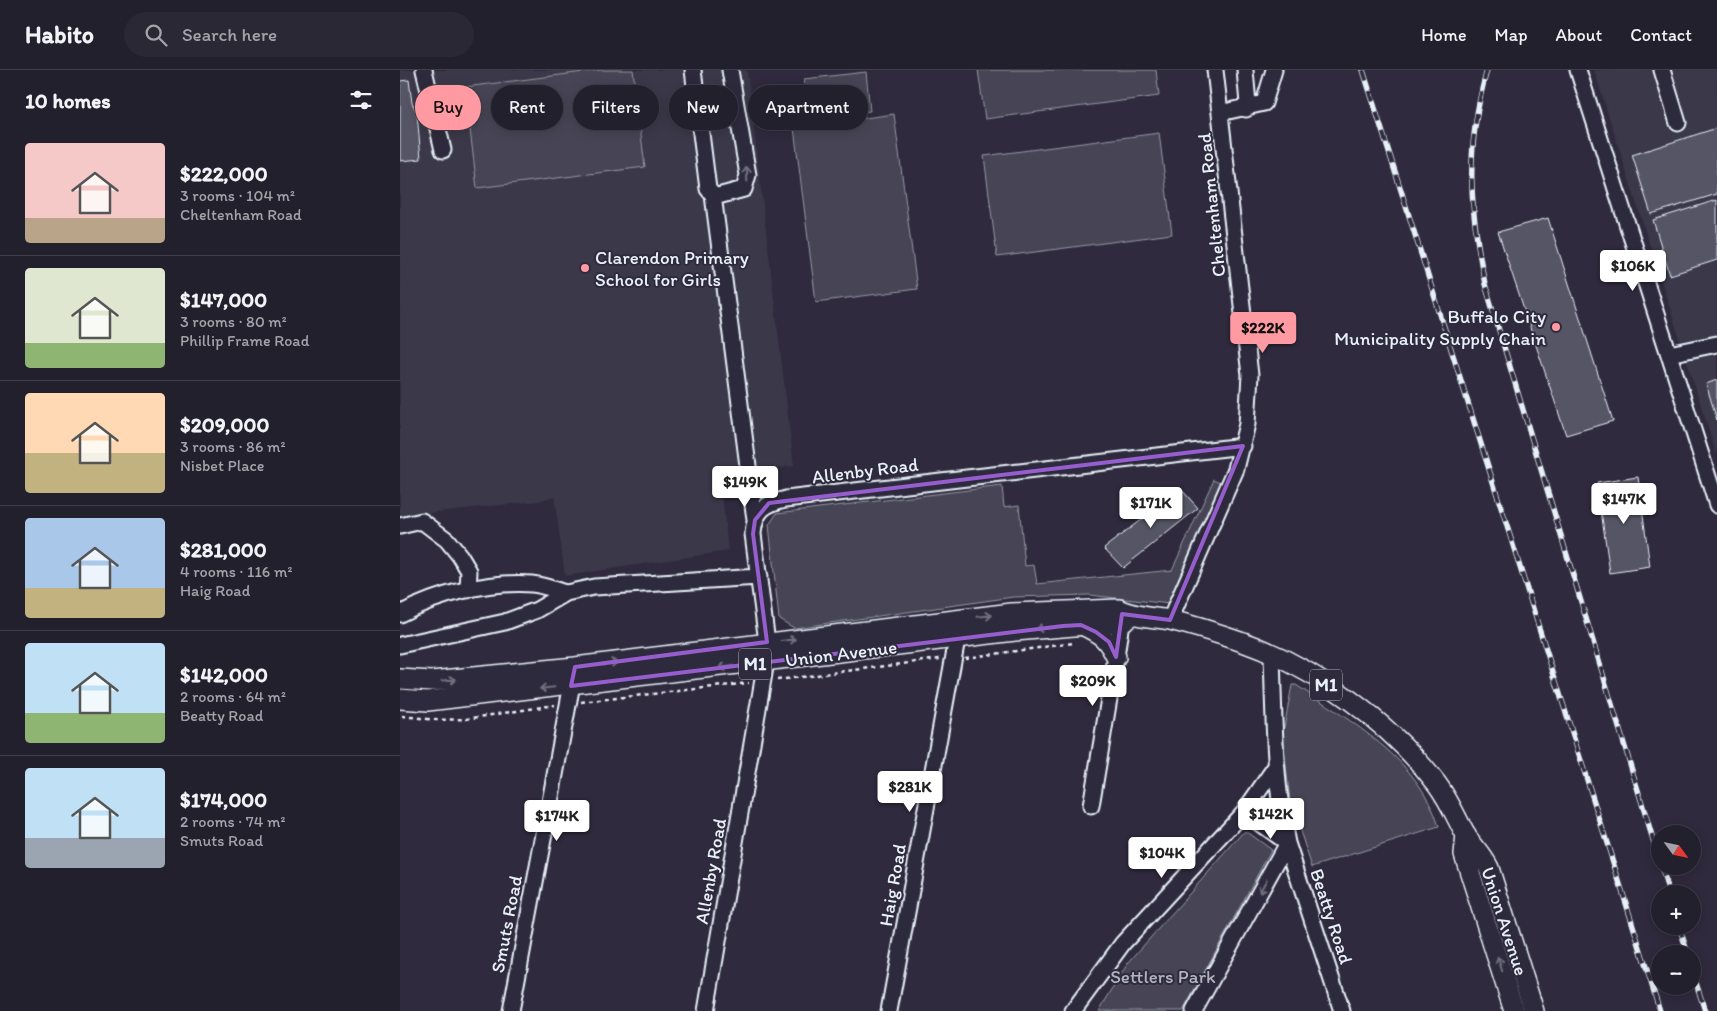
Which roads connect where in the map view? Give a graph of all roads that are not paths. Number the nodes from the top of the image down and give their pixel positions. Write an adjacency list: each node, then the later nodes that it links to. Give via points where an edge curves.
1 (424, 70): 13 (street)
2 (692, 70): 14 (street, via 708,189)
3 (730, 70): 14 (street, one-way to 3, via 744,189 748,175)
4 (1215, 70): 11 (street, Cheltenham Road)
5 (1246, 70): 10 (street)
6 (1264, 70): 10 (street, via 1261,91)
7 (1274, 70): 10 (street, via 1264,104)
8 (1578, 70): 16 (street)
9 (1662, 70): 12 (street)
10 (1246, 103): 11 (street)
11 (1220, 113): 17 (street, Cheltenham Road, via 1250,375 1250,403)
12 (1678, 123)
13 (444, 150)
14 (713, 195): 19 (street)
15 (1717, 344): 16 (street)
16 (1669, 354): 18 (street)
17 (1243, 446): 19 (street, Allenby Road, via 786,499 769,502); 27 (street, Cheltenham Road)
18 (1717, 505)
19 (755, 520): 21 (street, Allenby Road)
20 (400, 526): 22 (street, via 422,521 447,540 469,571)
21 (759, 577): 23 (street, via 594,587); 30 (street, Allenby Road)
22 (468, 590): 23 (street, via 534,584); 24 (street, via 418,604)
23 (566, 593): 31 (street, via 538,610 505,622)
24 (400, 614)
25 (1124, 615): 26 (main road, Union Avenue / M1, one-way to 25, via 1012,614); 27 (main road, Union Avenue / M1); 28 (main road, Union Avenue / M1); 33 (street)
26 (960, 619): 29 (street, Haig Road); 30 (main road, Union Avenue / M1, one-way to 26)
27 (1170, 620): 32 (main road, Union Avenue / M1, via 1244,642)
28 (1082, 625): 29 (main road, Union Avenue / M1, one-way to 29); 33 (main road, via 1109,642)
29 (958, 638): 34 (main road, Union Avenue / M1); 46 (street, Haig Road)
30 (767, 642): 34 (street, Allenby Road); 35 (main road, Union Avenue / M1, one-way to 30)
31 (400, 645)
32 (1272, 654): 39 (street, Beatty Road); 42 (main road, Union Avenue / M1, via 1330,688 1386,730 1438,785)
33 (1116, 657): 40 (street)
34 (766, 662): 37 (main road, Union Avenue / M1, one-way to 37); 45 (street, Allenby Road)
35 (575, 667): 36 (main road, Union Avenue / M1, one-way to 35, via 432,681); 37 (street, Smuts Road)
36 (400, 679)
37 (571, 686): 38 (main road, Union Avenue / M1, one-way to 38, via 428,701); 44 (street, Smuts Road)
38 (400, 698)
39 (1276, 766): 41 (street); 43 (street, Beatty Road)
40 (1091, 806)
41 (1244, 812): 43 (street); 47 (street, via 1123,943)
42 (1466, 836): 50 (main road, Union Avenue / M1, one-way to 42, via 1464,854); 51 (main road, Union Avenue / M1, via 1482,852 1489,868)
43 (1287, 843): 48 (street, one-way to 48); 49 (street, Beatty Road)
44 (511, 1011)
45 (706, 1011)
46 (889, 1011)
47 (1074, 1011)
48 (1194, 1011)
49 (1342, 1011)
50 (1514, 1011)
51 (1534, 1011)

